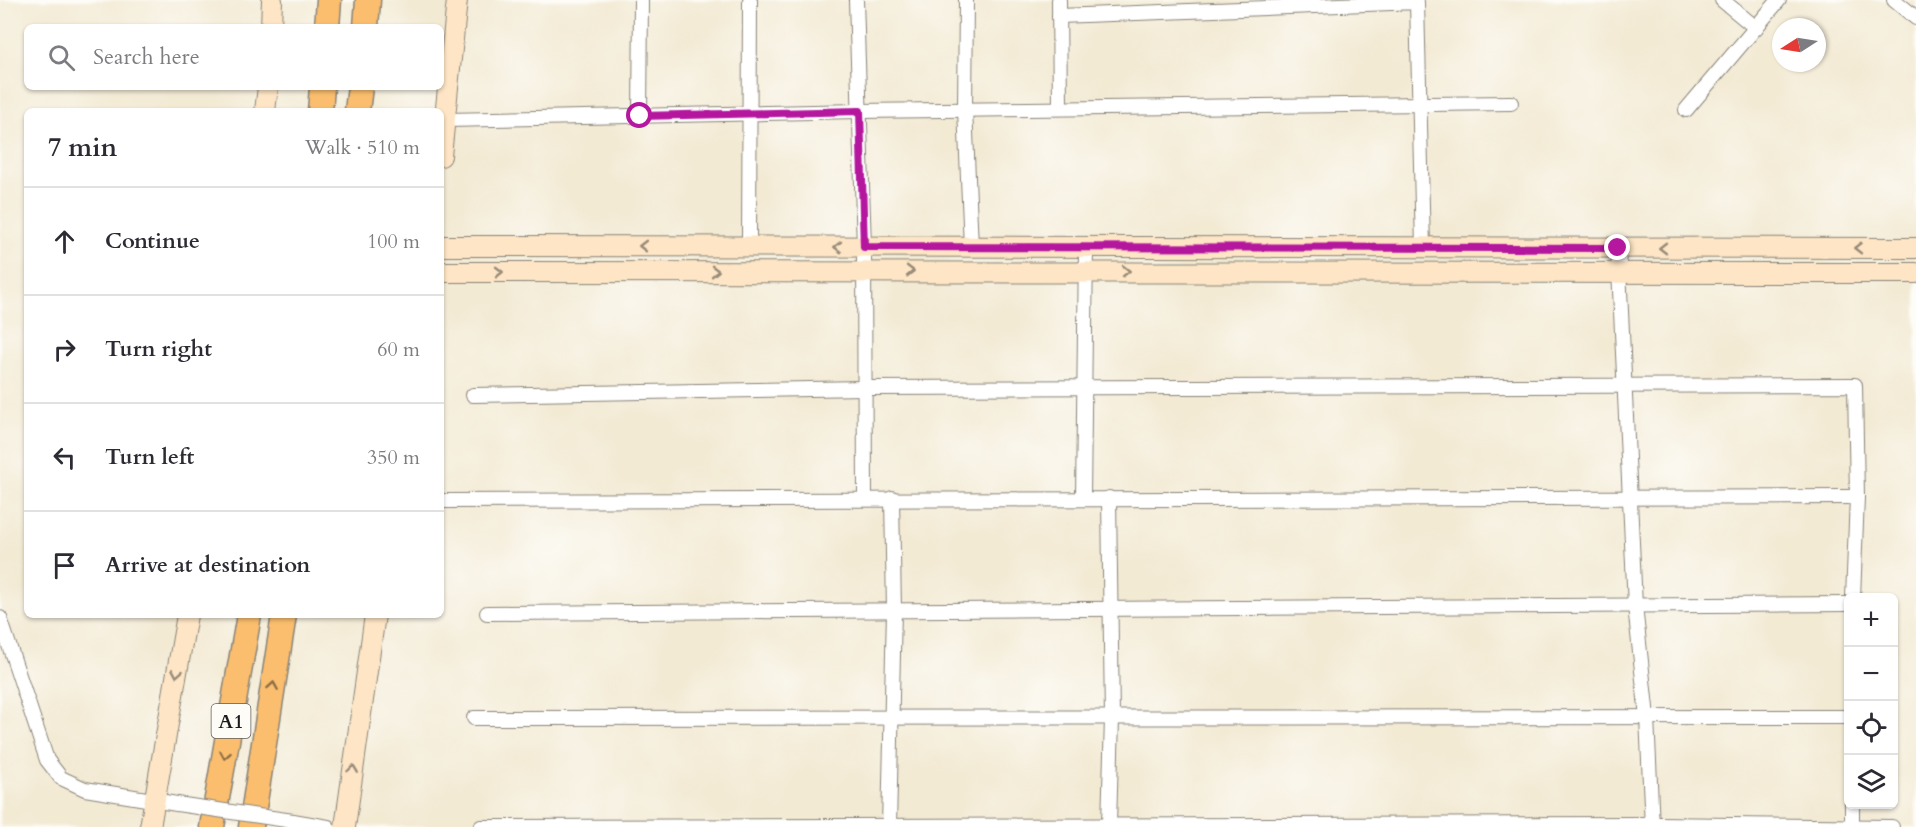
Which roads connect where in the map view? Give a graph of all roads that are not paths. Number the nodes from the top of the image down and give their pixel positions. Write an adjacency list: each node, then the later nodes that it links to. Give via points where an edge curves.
1 (272, 0): 17 (street)
2 (329, 0): 18 (highway)
3 (368, 0): 19 (highway)
4 (457, 0): 35 (street)
5 (641, 0): 34 (street)
6 (750, 0): 33 (street)
7 (856, 0): 32 (street)
8 (966, 0): 30 (street)
9 (1059, 0): 15 (street)
10 (1722, 0): 20 (street)
11 (1779, 0): 20 (street)
12 (1894, 0): 16 (street)
13 (1307, 3): 14 (street); 25 (street, via 1416,2)
14 (1227, 5): 15 (street)
15 (1059, 16): 29 (street)
16 (1916, 18)
17 (271, 24)
18 (327, 24)
19 (366, 24)
20 (1756, 28): 31 (street)
21 (268, 90): 26 (street)
22 (322, 90): 27 (highway)
23 (360, 90): 28 (highway)
24 (1511, 103): 25 (street)
25 (1419, 104): 29 (street); 42 (street)
26 (265, 108)
27 (320, 108)
28 (357, 108)
29 (1060, 108): 30 (street)
30 (965, 109): 32 (street); 40 (street)
31 (1686, 110)
32 (860, 111): 33 (street); 39 (street)
33 (751, 113): 34 (street); 38 (street)
34 (640, 116): 35 (street)
35 (447, 120): 36 (street)
36 (444, 138)
37 (444, 246): 38 (street, one-way to 37)
38 (749, 246): 39 (street, one-way to 38)
39 (864, 247): 40 (street); 45 (street)
40 (970, 247): 41 (street)
41 (1086, 247): 42 (street); 47 (street)
42 (1423, 248): 43 (street)
43 (1618, 248): 44 (street, one-way to 43); 48 (street)
44 (1916, 248)
45 (864, 271): 46 (street, one-way to 45); 47 (street, one-way to 47); 51 (street)
46 (444, 272)
47 (1086, 272): 48 (street, one-way to 48); 52 (street)
48 (1618, 272): 49 (street); 50 (street)
49 (1916, 273)
50 (1624, 386): 52 (street); 54 (street); 55 (street, via 1855,384)
51 (864, 388): 52 (street); 53 (street); 59 (street)
52 (1084, 388): 57 (street)
53 (474, 395)
54 (1630, 497): 55 (street); 58 (street); 63 (street)
55 (1857, 497): 61 (street)
56 (892, 498): 57 (street); 59 (street); 65 (street)
57 (1083, 498): 58 (street)
58 (1109, 498): 64 (street)
59 (865, 499): 60 (street)
60 (444, 501)
61 (1853, 593)
62 (1844, 604): 63 (street)
63 (1635, 606): 64 (street); 72 (street)
64 (1109, 609): 65 (street); 75 (street)
65 (894, 610): 66 (street); 76 (street)
66 (487, 613)
67 (0, 618): 77 (street, via 47,760 61,778 85,789)
68 (186, 618): 77 (street, one-way to 77)
69 (248, 618): 85 (highway, A1, one-way to 85)
70 (284, 618): 86 (highway, A1, one-way to 70)
71 (375, 618): 88 (street, one-way to 71)
72 (1647, 717): 73 (street); 75 (street); 80 (street)
73 (1844, 717)
74 (474, 718): 76 (street)
75 (1112, 718): 76 (street); 79 (street)
76 (891, 719): 83 (street)
77 (154, 801): 84 (street); 87 (street, bridge)
78 (1852, 809): 90 (street)
79 (1110, 825): 80 (street); 83 (street)
80 (1652, 825): 90 (street)
81 (598, 826): 82 (street); 89 (street)
82 (703, 826): 83 (street)
83 (889, 826)
84 (150, 827)
85 (212, 827)
86 (251, 827)
87 (328, 827)
88 (345, 827)
89 (484, 827)
90 (1852, 827): 91 (street)
91 (1892, 827)

